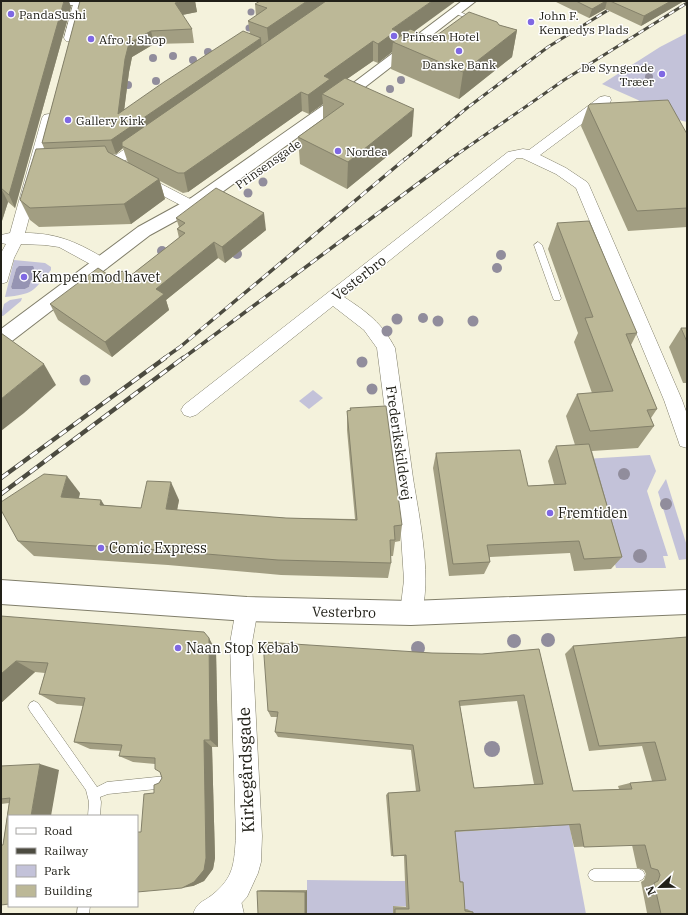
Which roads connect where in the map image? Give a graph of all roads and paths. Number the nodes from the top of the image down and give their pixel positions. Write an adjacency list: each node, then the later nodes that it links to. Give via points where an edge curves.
1 (74, 1): 5 (main road)
2 (80, 1): 8 (street)
3 (470, 1): 6 (main road, Prinsensgade)
4 (485, 2): 6 (main road, Prinsensgade)
5 (1, 4)
6 (461, 14): 7 (lane); 15 (main road, Prinsensgade, via 266,167 226,192)
7 (481, 22)
8 (66, 52)
9 (605, 100): 12 (street)
10 (53, 104): 16 (street, via 45,163)
11 (157, 133): 13 (street)
12 (530, 156): 20 (street, Vesterbro, via 523,153 513,156); 24 (street, Vesterbro, via 582,185 673,400)
13 (120, 159): 14 (street); 15 (street, via 120,168)
14 (82, 161)
15 (194, 203): 18 (main road, Prinsensgade, via 144,231)
16 (9, 239): 18 (street, via 61,242); 19 (street)
17 (538, 245): 21 (lane)
18 (101, 264): 22 (main road, Prinsensgade)
19 (1, 278)
20 (333, 298): 23 (street, Vesterbro); 28 (street, Frederikskildevej, via 374,328 382,337 386,348 411,535 415,580)
21 (557, 298)
22 (1, 339)
23 (190, 410)
24 (687, 440)
25 (1, 592): 27 (main road, Vesterbro)
26 (687, 602): 28 (main road, Vesterbro)
27 (247, 609): 28 (main road, Vesterbro); 35 (street, Kirkegårdsgade, via 241,643 249,836 247,865)
28 (411, 613)
29 (34, 707): 31 (lane)
30 (166, 782): 31 (lane, via 107,788)
31 (94, 794): 32 (lane)
32 (94, 815)
33 (594, 875): 34 (lane)
34 (639, 875)
35 (236, 903): 36 (street, Kirkegårdsgade)
36 (206, 914)

